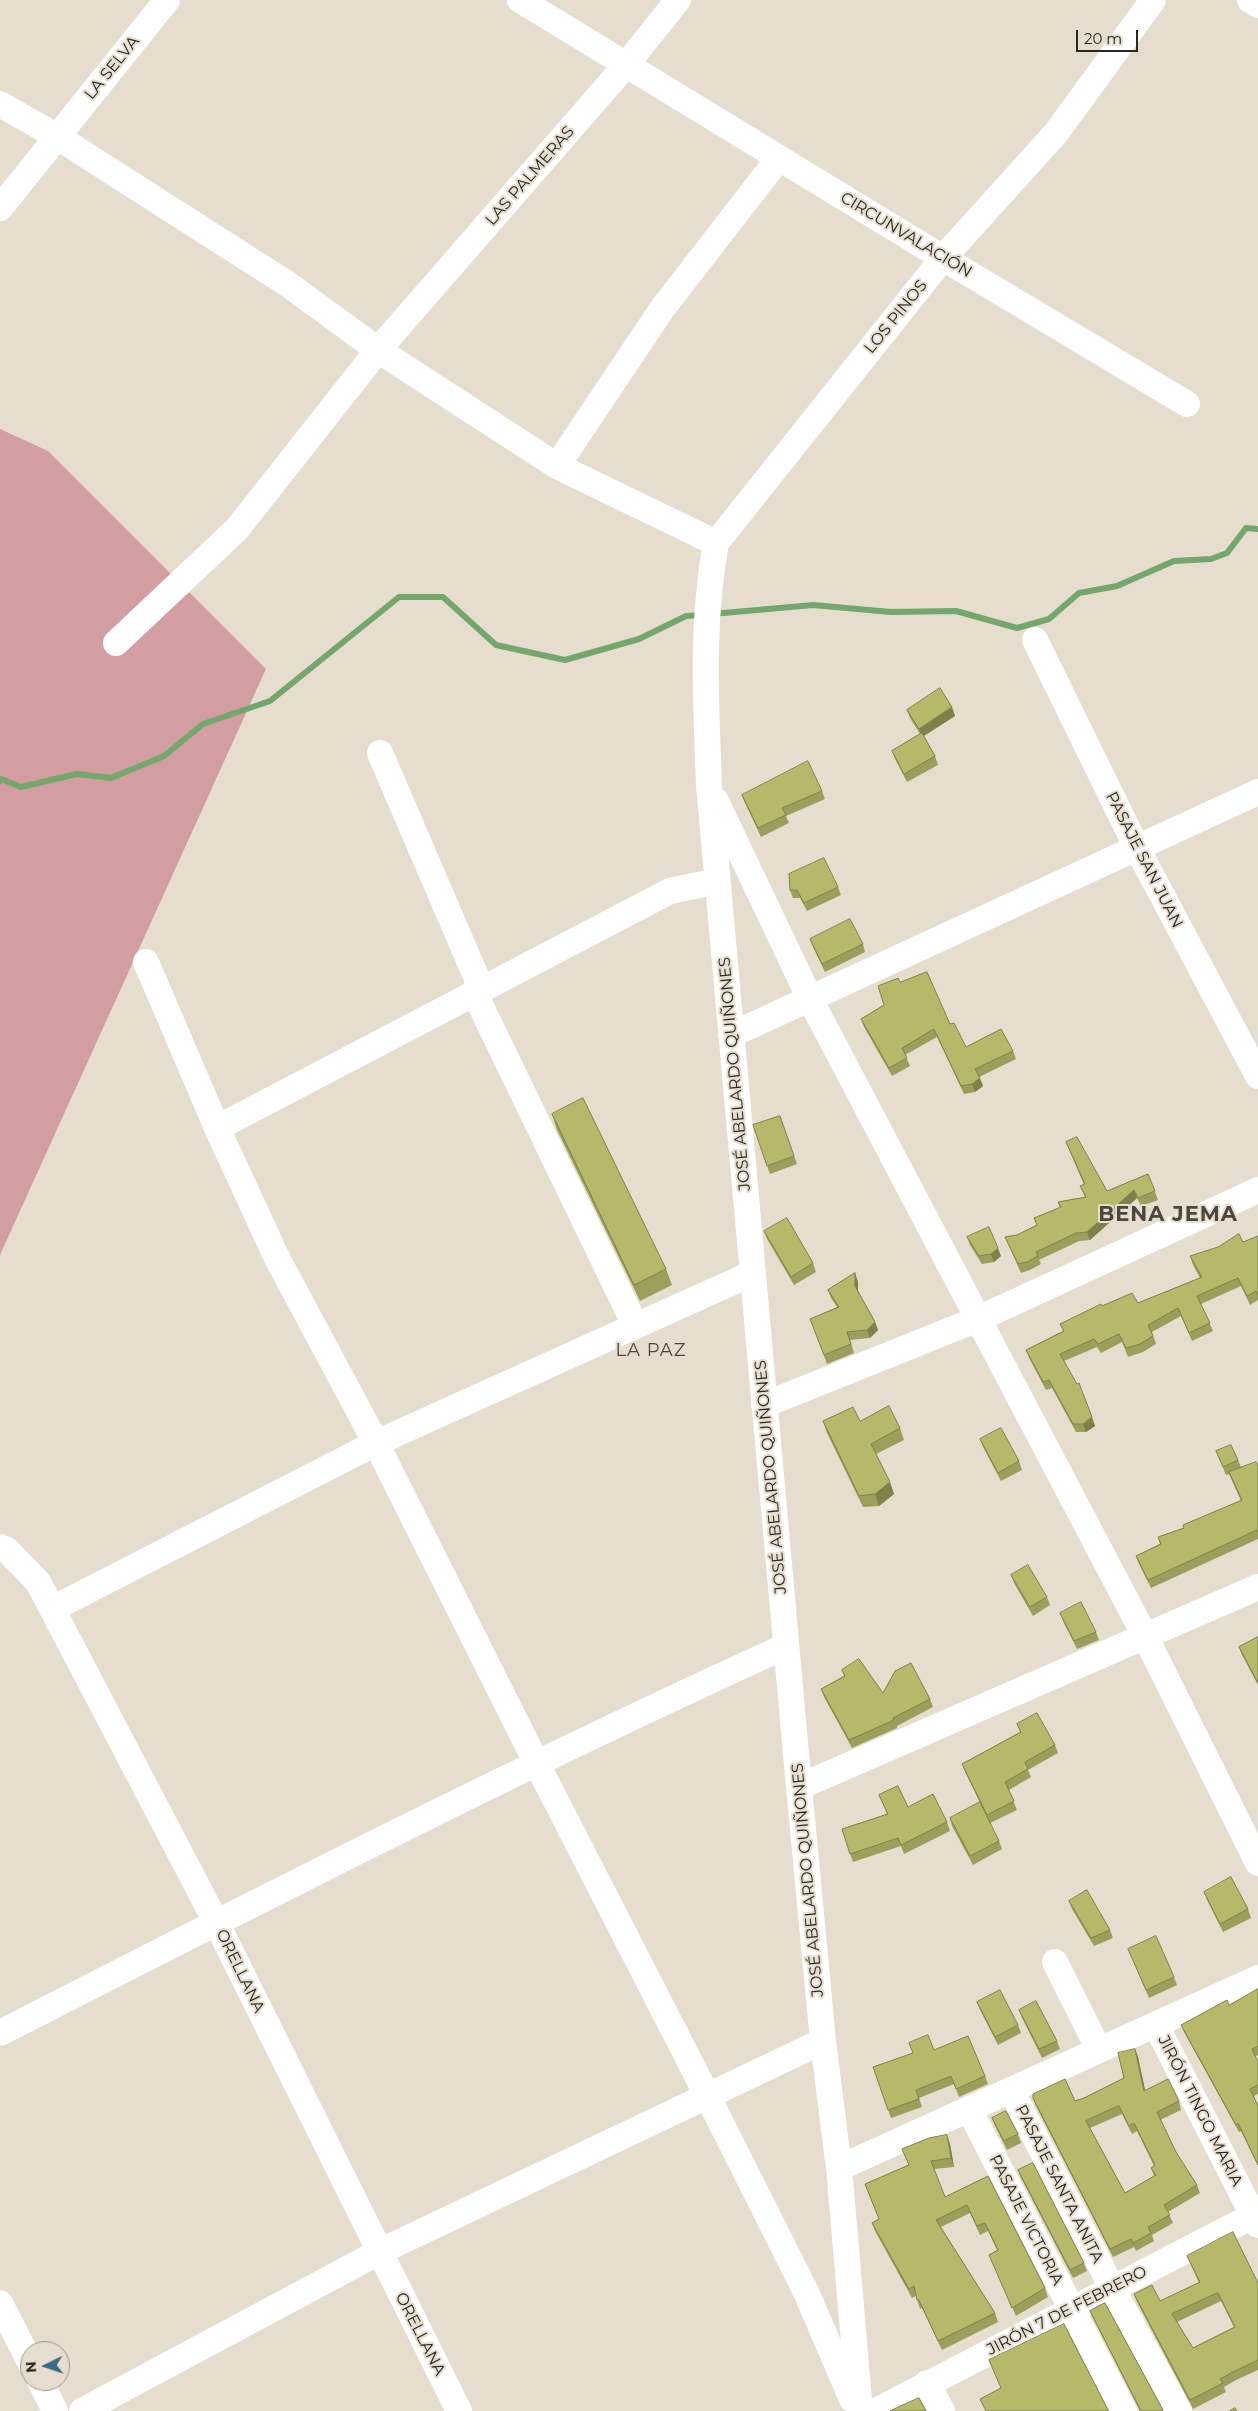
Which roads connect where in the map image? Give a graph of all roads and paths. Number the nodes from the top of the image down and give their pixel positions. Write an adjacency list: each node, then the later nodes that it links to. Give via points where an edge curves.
1 (167, 0): 9 (street, LA SELVA)
2 (520, 0): 7 (street, CIRCUNVALACIÓN)
3 (678, 0): 7 (street, LAS PALMERAS)
4 (1153, 0): 12 (street, LOS PINOS, via 1056,133)
5 (1250, 0): 6 (street)
6 (1258, 5)
7 (626, 65): 10 (street, CIRCUNVALACIÓN); 13 (street, LAS PALMERAS)
8 (0, 104): 9 (street)
9 (56, 136): 11 (street, LA SELVA); 13 (street, via 289,285)
10 (779, 158): 12 (street, CIRCUNVALACIÓN); 15 (street, via 662,309)
11 (0, 208)
12 (943, 258): 14 (street, CIRCUNVALACIÓN); 16 (street, LOS PINOS)
13 (378, 350): 15 (street); 18 (street, LAS PALMERAS, via 238,529)
14 (1187, 404)
15 (557, 466): 16 (street)
16 (716, 542): 20 (street, JOSÉ ABELARDO QUIÑONES, via 704,638)
17 (1035, 640): 22 (street, PASAJE SAN JUAN)
18 (116, 643)
19 (380, 753): 25 (street)
20 (709, 785): 23 (street, JOSÉ ABELARDO QUIÑONES); 26 (street)
21 (1258, 792): 22 (street)
22 (1137, 848): 26 (street); 28 (street, PASAJE SAN JUAN)
23 (717, 881): 25 (street, via 670,891); 27 (street, JOSÉ ABELARDO QUIÑONES)
24 (146, 962): 29 (street)
25 (478, 990): 29 (street); 33 (street)
26 (810, 998): 27 (street); 32 (street)
27 (731, 1035): 31 (street, JOSÉ ABELARDO QUIÑONES)
28 (1258, 1076)
29 (218, 1128): 35 (street, via 277,1258)
30 (1258, 1190): 32 (street)
31 (753, 1273): 33 (street); 34 (street, JOSÉ ABELARDO QUIÑONES)
32 (978, 1319): 34 (street); 39 (street)
33 (635, 1325): 35 (street)
34 (764, 1406): 40 (street, JOSÉ ABELARDO QUIÑONES)
35 (376, 1443): 38 (street); 41 (street)
36 (0, 1547): 38 (street, ORELLANA, via 7,1550 38,1582)
37 (1258, 1587): 39 (street)
38 (52, 1609): 44 (street, ORELLANA)
39 (1146, 1638): 42 (street); 43 (street)
40 (786, 1646): 41 (street); 42 (street, JOSÉ ABELARDO QUIÑONES)
41 (537, 1764): 44 (street); 52 (street)
42 (799, 1787): 49 (street, JOSÉ ABELARDO QUIÑONES)
43 (1258, 1863)
44 (216, 1922): 48 (street); 56 (street, ORELLANA)
45 (1055, 1962): 50 (street)
46 (1258, 1978): 47 (street)
47 (1156, 2025): 50 (street); 55 (street, JIRÓN TINGO MARIA)
48 (0, 2033)
49 (823, 2040): 52 (street); 54 (street, JOSÉ ABELARDO QUIÑONES)
50 (1099, 2050): 51 (street)
51 (1011, 2090): 53 (street); 57 (street, PASAJE SANTA ANITA)
52 (707, 2095): 56 (street); 66 (street, via 806,2292)
53 (969, 2109): 54 (street); 59 (street, PASAJE VICTORIA)
54 (839, 2168): 66 (street, JOSÉ ABELARDO QUIÑONES)
55 (1256, 2218): 57 (street, JIRÓN 7 DE FEBRERO)
56 (379, 2252): 64 (street); 65 (street, ORELLANA)
57 (1112, 2288): 59 (street, JIRÓN 7 DE FEBRERO); 70 (street, PASAJE SANTA ANITA)
58 (0, 2303): 60 (street)
59 (1073, 2308): 61 (street, JIRÓN 7 DE FEBRERO); 69 (street, PASAJE VICTORIA)
60 (20, 2342)
61 (927, 2383): 67 (street, JIRÓN 7 DE FEBRERO); 68 (street)
62 (45, 2391): 63 (street)
63 (55, 2411)
64 (82, 2411)
65 (459, 2411)
66 (859, 2411)
67 (876, 2411)
68 (942, 2411)
69 (1124, 2411)
70 (1179, 2411)

